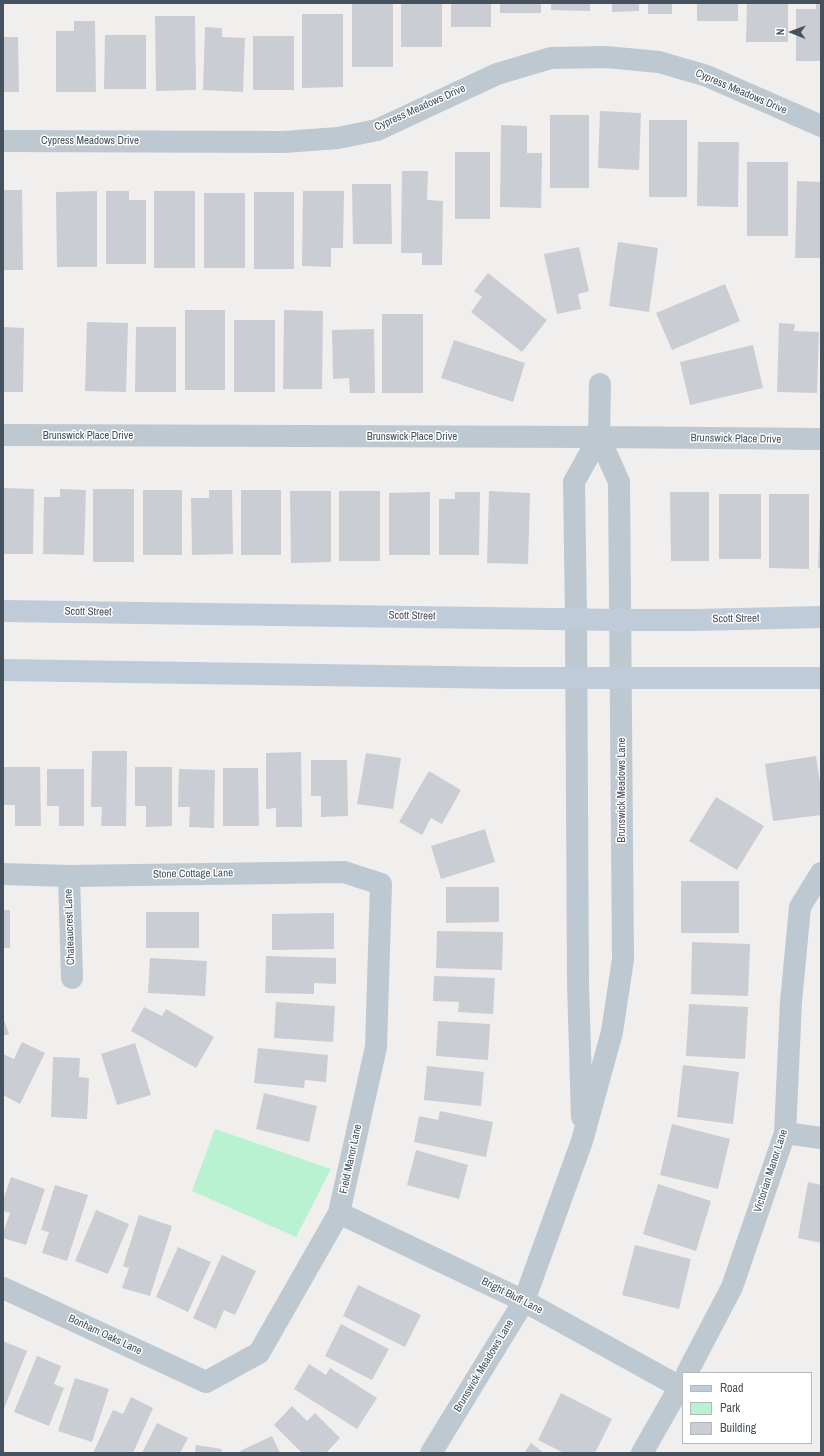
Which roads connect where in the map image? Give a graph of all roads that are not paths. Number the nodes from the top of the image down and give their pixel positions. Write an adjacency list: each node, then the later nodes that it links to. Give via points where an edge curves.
1 (821, 126): 2 (street, Cypress Meadows Drive, via 707,76 659,62 598,57 551,58 497,74 377,130 338,138 284,142)
2 (3, 141)
3 (600, 384): 5 (street, Brunswick Meadows Lane)
4 (3, 436): 5 (street, Brunswick Place Drive)
5 (600, 437): 6 (street, Brunswick Place Drive); 9 (street, Brunswick Meadows Lane, via 574,482); 10 (street, Brunswick Meadows Lane, via 619,482)
6 (821, 439)
7 (3, 612): 9 (main road, Scott Street)
8 (821, 617): 10 (main road, Scott Street)
9 (576, 618): 10 (main road, Scott Street); 13 (street, Brunswick Meadows Lane)
10 (619, 620): 14 (street, Brunswick Meadows Lane)
11 (3, 670): 13 (main road)
12 (821, 678): 14 (main road)
13 (576, 679): 14 (main road); 22 (street, Brunswick Meadows Lane)
14 (621, 679): 22 (street, Brunswick Meadows Lane, via 623,959 612,1032)
15 (821, 873): 20 (street, Victorian Manor Lane, via 800,907 791,1002)
16 (3, 874): 17 (street, Stone Cottage Lane)
17 (69, 876): 18 (street, Stone Cottage Lane, via 344,872); 19 (street, Chateaucrest Lane)
18 (381, 884): 23 (street, Field Manor Lane, via 376,1047)
19 (72, 978)
20 (785, 1133): 21 (street); 26 (street, Victorian Manor Lane, via 732,1287)
21 (821, 1138)
22 (582, 1141): 25 (street, Brunswick Meadows Lane)
23 (339, 1213): 25 (street, Bright Bluff Lane); 28 (street, Field Manor Lane, via 259,1353)
24 (3, 1288): 28 (street, Bonham Oaks Lane)
25 (524, 1301): 27 (street, Bright Bluff Lane); 30 (street, Brunswick Meadows Lane)
26 (688, 1372)
27 (682, 1379)
28 (206, 1382)
29 (682, 1383): 31 (street, Victorian Manor Lane)
30 (431, 1453)
31 (642, 1453)

